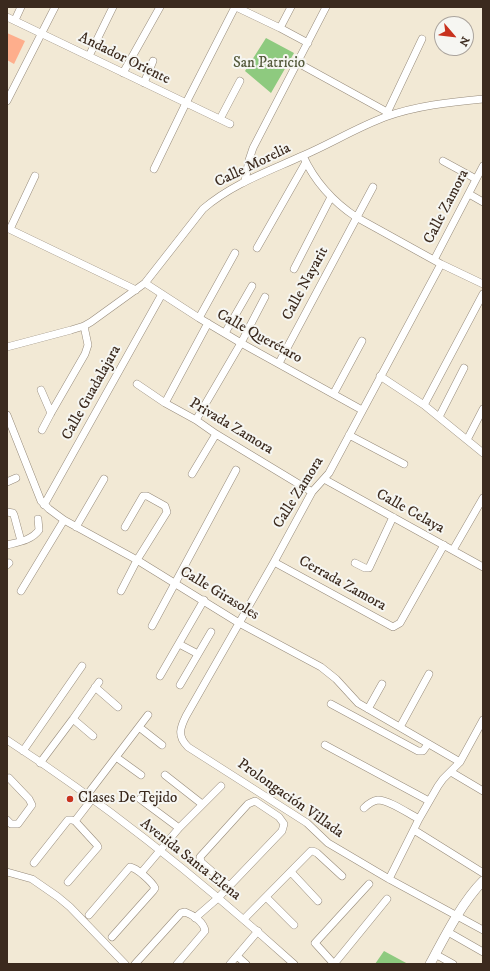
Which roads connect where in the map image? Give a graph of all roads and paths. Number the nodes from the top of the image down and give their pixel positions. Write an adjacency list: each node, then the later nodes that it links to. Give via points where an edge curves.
1 (21, 7): 9 (street)
2 (55, 7): 11 (street)
3 (113, 7): 14 (street)
4 (160, 7): 17 (street)
5 (236, 7): 10 (street); 22 (street)
6 (291, 7): 10 (street)
7 (326, 7): 13 (street)
8 (7, 17): 9 (street, Andador Oriente)
9 (14, 20): 11 (street, Andador Oriente)
10 (280, 28): 13 (street)
11 (42, 33): 14 (street, Andador Oriente); 21 (street)
12 (422, 39): 23 (street)
13 (308, 43): 16 (street)
14 (89, 56): 17 (street, Andador Oriente)
15 (153, 61): 19 (street)
16 (298, 62): 23 (street); 32 (street, via 253,148)
17 (123, 73): 19 (street, Andador Oriente)
18 (240, 81): 24 (street)
19 (144, 83): 22 (street, Andador Oriente)
20 (483, 99): 23 (street, Calle Morelia)
21 (7, 101)
22 (186, 103): 24 (street, Andador Oriente); 29 (street)
23 (386, 115): 26 (street, Calle Morelia)
24 (220, 119): 25 (street, Andador Oriente)
25 (230, 124)
26 (304, 159): 32 (street, Calle Morelia); 35 (street, via 312,175); 39 (street)
27 (443, 161): 31 (street)
28 (483, 166): 31 (street, Calle Zamora)
29 (154, 169)
30 (35, 176): 38 (street)
31 (476, 179): 34 (street, Calle Zamora)
32 (245, 181): 43 (street, Calle Morelia, via 203,209)
33 (373, 187): 37 (street, Calle Nayarit)
34 (469, 194): 36 (street); 41 (street, Calle Zamora)
35 (331, 197): 37 (street); 42 (street)
36 (483, 202)
37 (356, 217): 41 (street); 57 (street, Calle Nayarit)
38 (8, 229): 46 (street)
39 (257, 248)
40 (235, 252): 50 (street)
41 (437, 262): 44 (street); 59 (street, Calle Zamora)
42 (294, 269)
43 (145, 283): 46 (street, Calle Morelia); 47 (street, Calle Querétaro)
44 (483, 284)
45 (252, 286): 53 (street)
46 (136, 290): 52 (street, Calle Morelia)
47 (162, 294): 50 (street, Calle Querétaro); 85 (street, Calle Guadalajara)
48 (483, 294): 64 (street)
49 (265, 297): 55 (street)
50 (199, 318): 51 (street, Calle Querétaro)
51 (208, 323): 53 (street, Calle Querétaro); 63 (street)
52 (84, 326): 56 (street, Calle Morelia); 67 (street, via 87,350)
53 (225, 334): 55 (street, Calle Querétaro)
54 (362, 341): 62 (street)
55 (241, 343): 57 (street, Calle Querétaro); 70 (street)
56 (7, 347)
57 (279, 363): 62 (street, Calle Querétaro)
58 (464, 368): 69 (street)
59 (380, 376): 64 (street); 66 (street, Calle Zamora)
60 (138, 384): 63 (street, Privada Zamora)
61 (41, 390): 67 (street)
62 (334, 393): 66 (street, Calle Querétaro)
63 (165, 403): 70 (street, Privada Zamora)
64 (424, 405): 69 (street)
65 (483, 409): 74 (street)
66 (362, 410): 73 (street, Calle Zamora)
67 (51, 412): 71 (street)
68 (7, 415): 85 (street, Calle Girasoles)
69 (439, 417): 74 (street)
70 (196, 420): 72 (street, Privada Zamora)
71 (42, 430)
72 (216, 434): 78 (street); 83 (street, Privada Zamora)
73 (349, 435): 76 (street); 81 (street, Calle Zamora)
74 (466, 440): 75 (street)
75 (483, 453)
76 (404, 464)
77 (236, 470): 100 (street)
78 (192, 474)
79 (16, 478): 82 (street)
80 (104, 479): 90 (street)
81 (324, 479): 83 (street, Calle Zamora); 87 (street, Calle Celaya)
82 (7, 482)
83 (312, 492): 97 (street, Calle Zamora)
84 (483, 498): 95 (street)
85 (44, 505): 89 (street, Calle Girasoles)
86 (7, 512): 92 (street, via 14,515)
87 (393, 517): 94 (street, Calle Celaya); 98 (street, via 369,568)
88 (38, 519): 92 (street, via 37,533)
89 (64, 520): 90 (street, Calle Girasoles); 101 (street)
90 (76, 527): 96 (street, Calle Girasoles)
91 (125, 527): 96 (street, via 143,496 167,508)
92 (21, 541): 93 (street)
93 (7, 545)
94 (444, 545): 95 (street, Calle Celaya); 97 (street, Cerrada Zamora, via 397,625 393,627)
95 (453, 550): 99 (street, Calle Celaya)
96 (137, 560): 100 (street, Calle Girasoles); 102 (street)
97 (274, 562): 104 (street, Calle Zamora)
98 (355, 563)
99 (483, 567)
100 (176, 583): 103 (street, Calle Girasoles); 105 (street)
101 (22, 591)
102 (121, 591)
103 (204, 600): 104 (street, Calle Girasoles); 107 (street)
104 (239, 623): 116 (street, Calle Girasoles, via 321,667 358,703); 123 (street, Calle Zamora, via 182,723)
105 (152, 626)
106 (211, 632): 108 (street)
107 (179, 644): 108 (street); 111 (street)
108 (198, 654): 113 (street)
109 (82, 666): 128 (street)
110 (429, 674): 121 (street)
111 (160, 676)
112 (382, 684): 116 (street)
113 (180, 686)
114 (331, 704): 125 (street, via 418,751 423,751)
115 (118, 707): 118 (street, via 97,684)
116 (368, 709): 121 (street, Calle Girasoles)
117 (148, 715): 120 (street)
118 (73, 719): 122 (street); 131 (street)
119 (483, 720): 130 (street)
120 (139, 727): 126 (street); 129 (street)
121 (400, 727): 125 (street, Calle Girasoles)
122 (93, 736)
123 (180, 736): 155 (street, Prolongación Villada, via 188,747 307,823 328,843)
124 (7, 740): 128 (street, Avenida Santa Elena)
125 (428, 744): 130 (street, Calle Girasoles)
126 (162, 745)
127 (325, 745): 140 (street)
128 (23, 751): 131 (street, Avenida Santa Elena)
129 (116, 757): 133 (street); 138 (street)
130 (460, 762): 132 (street)
131 (40, 763): 138 (street, Avenida Santa Elena)
132 (451, 772): 137 (street); 140 (street, via 443,779)
133 (141, 775)
134 (165, 775): 141 (street)
135 (8, 778): 144 (street, via 32,805 18,824 11,824)
136 (221, 786): 141 (street)
137 (483, 791)
138 (90, 797): 145 (street); 148 (street, Avenida Santa Elena)
139 (140, 799): 146 (street)
140 (429, 801): 143 (street)
141 (202, 804): 146 (street)
142 (364, 808): 143 (street, via 373,801 385,801)
143 (419, 819): 147 (street)
144 (7, 820)
145 (75, 822): 149 (street, via 68,820); 156 (street, via 98,847)
146 (179, 828): 148 (street)
147 (414, 830): 153 (street); 155 (street)
148 (159, 851): 152 (street); 161 (street, Avenida Santa Elena)
149 (34, 863)
150 (7, 872): 176 (street, via 32,879 58,897)
151 (291, 872): 154 (street, via 309,852 313,851); 160 (street); 163 (street)
152 (141, 873): 164 (street, via 135,868 129,868); 172 (street, via 154,888)
153 (483, 873)
154 (342, 876)
155 (389, 879): 165 (street, Prolongación Villada)
156 (68, 882)
157 (482, 883): 165 (street)
158 (369, 884): 182 (street, via 315,943)
159 (229, 886): 159 (street, via 201,862 200,857 248,804 255,802 279,817 284,827); 161 (street)
160 (266, 897): 167 (street); 168 (street)
161 (218, 898): 166 (street); 167 (street, Avenida Santa Elena)
162 (387, 899): 182 (street)
163 (318, 901)
164 (89, 915)
165 (457, 917): 169 (street, Prolongación Villada); 171 (street)
166 (196, 918): 177 (street, via 188,912 181,913); 178 (street, via 204,926 205,931)
167 (244, 919): 170 (street, Avenida Santa Elena)
168 (294, 925)
169 (483, 930)
170 (258, 931): 175 (street); 181 (street, Avenida Santa Elena)
171 (448, 932): 173 (street); 174 (street)
172 (112, 937)
173 (483, 952)
174 (435, 954): 183 (street); 184 (street)
175 (237, 956): 179 (street); 180 (street)
176 (125, 964)
177 (135, 964)
178 (177, 964)
179 (230, 964)
180 (246, 964)
181 (294, 964)
182 (334, 964)
183 (430, 964)
184 (452, 964)

